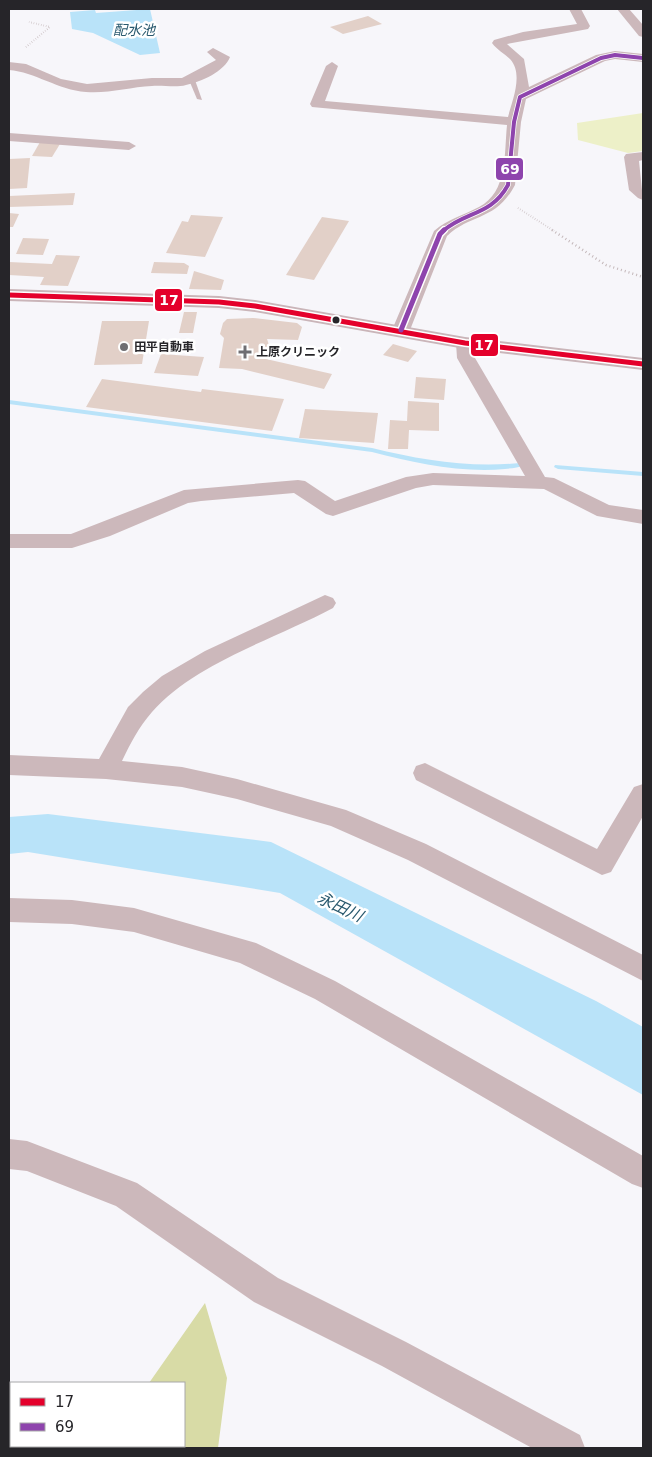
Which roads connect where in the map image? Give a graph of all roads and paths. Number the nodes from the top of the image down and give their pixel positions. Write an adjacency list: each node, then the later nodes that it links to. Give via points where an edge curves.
1 (575, 9): 11 (street, via 584,26 498,43 518,59)
2 (623, 9): 4 (street)
3 (29, 22): 5 (path, via 50,27)
4 (643, 33)
5 (22, 50)
6 (213, 52): 10 (street, via 224,57 222,62)
7 (643, 58): 11 (street, via 615,55 601,58)
8 (9, 66): 10 (street, via 22,67 57,82 87,88)
9 (332, 66): 13 (street, via 317,104)
10 (192, 80): 12 (lane)
11 (523, 96): 13 (street, via 520,97)
12 (200, 99)
13 (514, 122): 18 (street, via 508,185)
14 (9, 137): 15 (street)
15 (130, 146)
16 (643, 156): 17 (street, via 631,157 636,190)
17 (643, 195)
18 (499, 199): 19 (path, via 524,210 606,265); 21 (street, via 440,234)
19 (643, 277)
20 (9, 295): 21 (main road, via 219,302)
21 (401, 330): 22 (main road)
22 (465, 343): 23 (main road); 24 (street, via 466,358)
23 (643, 364)
24 (539, 483): 25 (street, via 547,483 604,511); 26 (street, via 414,482 332,509 298,486 201,494 184,497 72,541)
25 (643, 517)
26 (9, 541)
27 (325, 603): 29 (street, via 211,658 150,699 121,736)
28 (9, 765): 29 (street)
29 (106, 769): 33 (street, via 192,779 337,817 417,852)
30 (425, 773): 31 (street, via 602,864)
31 (643, 794)
32 (9, 910): 35 (street, via 72,912 134,920 246,952 325,990)
33 (643, 969)
34 (9, 1154): 36 (street, via 27,1156 126,1194 266,1290 394,1354)
35 (643, 1173)
36 (567, 1448)

